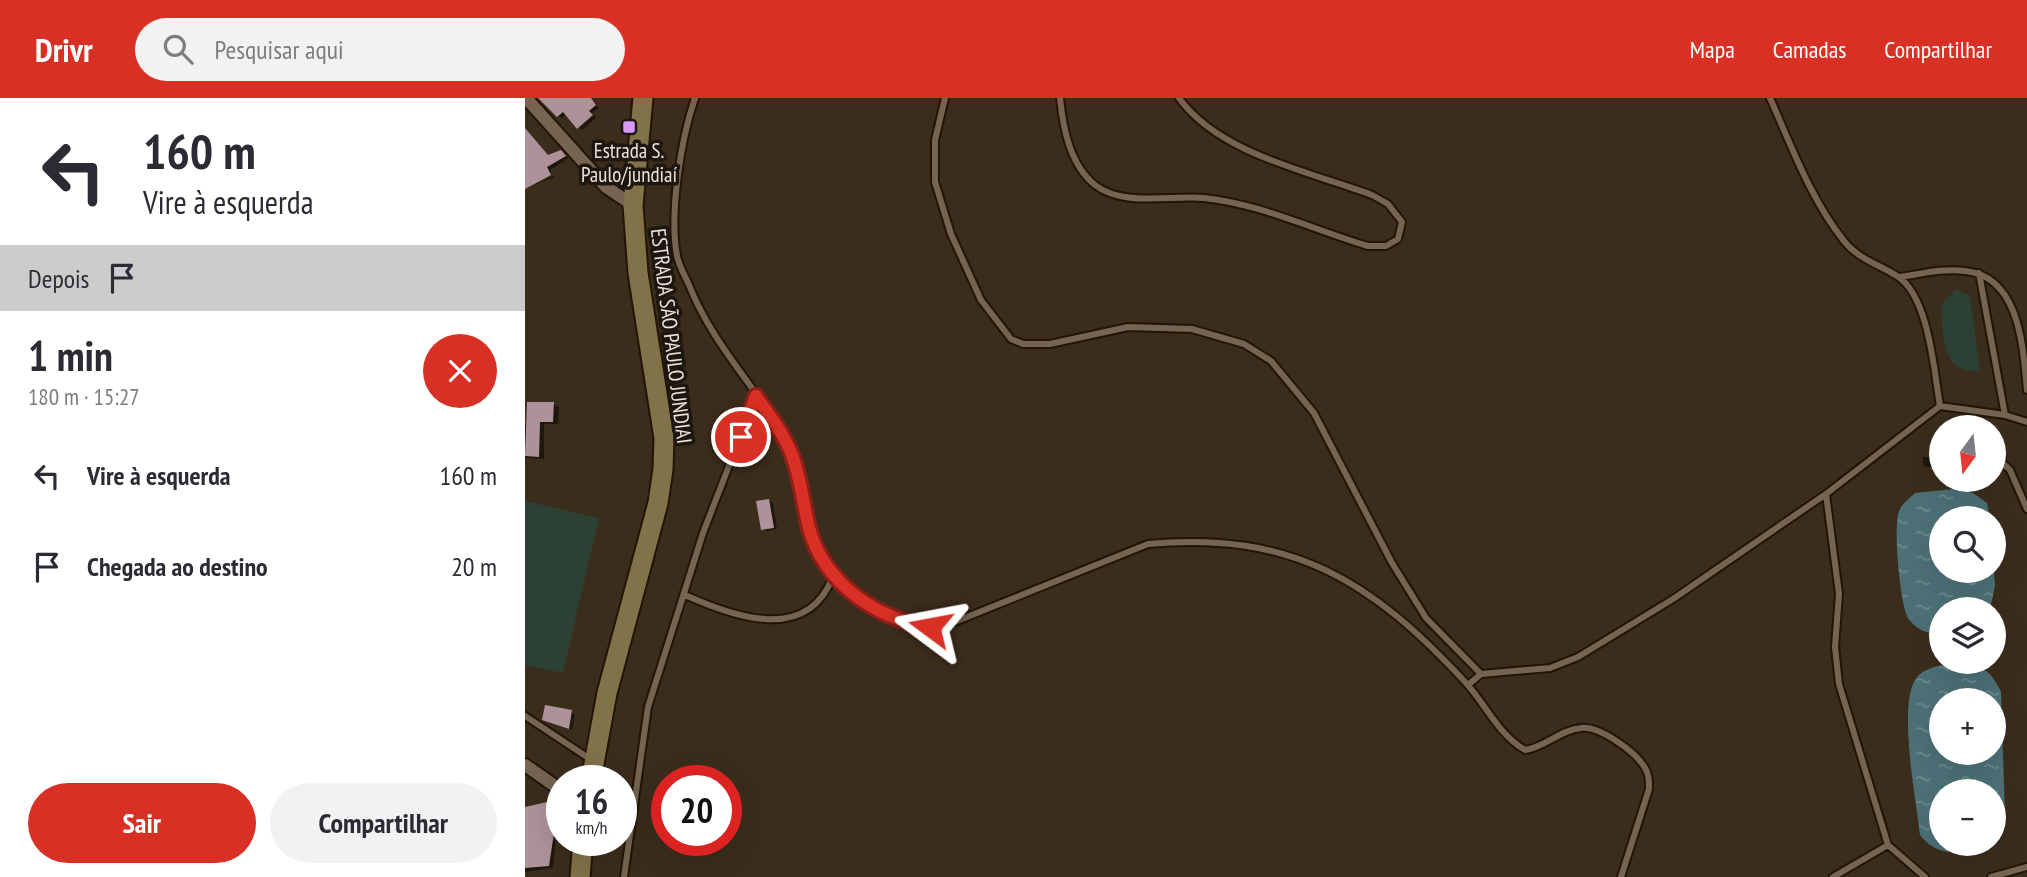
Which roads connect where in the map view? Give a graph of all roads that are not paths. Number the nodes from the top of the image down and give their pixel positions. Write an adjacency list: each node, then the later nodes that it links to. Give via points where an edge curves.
1 (526, 98): 8 (street, via 606,187)
2 (643, 98): 8 (main road, ESTRADA SÃO PAULO JUNDIAI)
3 (695, 98): 12 (lane, via 675,198 677,256 704,322)
4 (945, 98): 22 (lane, via 935,140 935,182 951,234 981,300 1011,339 1023,345 1050,344 1128,327 1192,329 1244,344 1271,361 1314,413 1426,618)
5 (1060, 98): 6 (lane, via 1076,162 1094,184 1108,192 1232,202 1368,246 1386,246 1398,239 1402,222 1388,204 1276,162 1227,138 1195,118)
6 (1179, 98)
7 (1770, 98): 10 (lane, via 1827,217 1845,243 1863,259)
8 (633, 205): 27 (main road, ESTRADA SÃO PAULO JUNDIAI, via 638,273 664,438 663,469 659,503 607,693)
9 (1979, 273): 10 (lane, via 1943,271); 11 (lane, via 2006,296 2014,313); 14 (lane)
10 (1900, 277): 13 (lane, via 1924,323)
11 (2027, 390)
12 (756, 396): 20 (lane, via 785,439 799,476 810,530); 21 (lane, via 718,491)
13 (1940, 405): 14 (lane); 18 (lane)
14 (2005, 415)
15 (2006, 415): 16 (lane)
16 (2027, 422)
17 (2006, 466): 19 (lane)
18 (1826, 494): 22 (lane, via 1673,599 1578,657 1550,668); 29 (lane, via 1839,594 1835,647 1839,684)
19 (2027, 509)
20 (833, 576): 21 (lane, via 811,609 785,618 747,617); 23 (lane, via 850,593 889,616 930,627 952,623 1148,544 1236,544 1294,555 1346,578 1415,632)
21 (685, 595): 33 (lane, via 648,706)
22 (1481, 674): 23 (lane)
23 (1468, 685): 34 (lane, via 1501,730 1525,750 1582,728 1596,730 1638,758 1649,776 1649,789)
24 (525, 716): 26 (lane)
25 (525, 765): 28 (street)
26 (586, 765)
27 (594, 765)
28 (546, 780)
29 (1888, 845): 35 (lane); 36 (lane)
30 (582, 856): 32 (main road)
31 (2027, 869): 37 (lane); 38 (lane)
32 (580, 877)
33 (624, 877)
34 (1621, 877)
35 (1833, 877)
36 (1925, 877)
37 (1991, 877)
38 (2023, 877)

